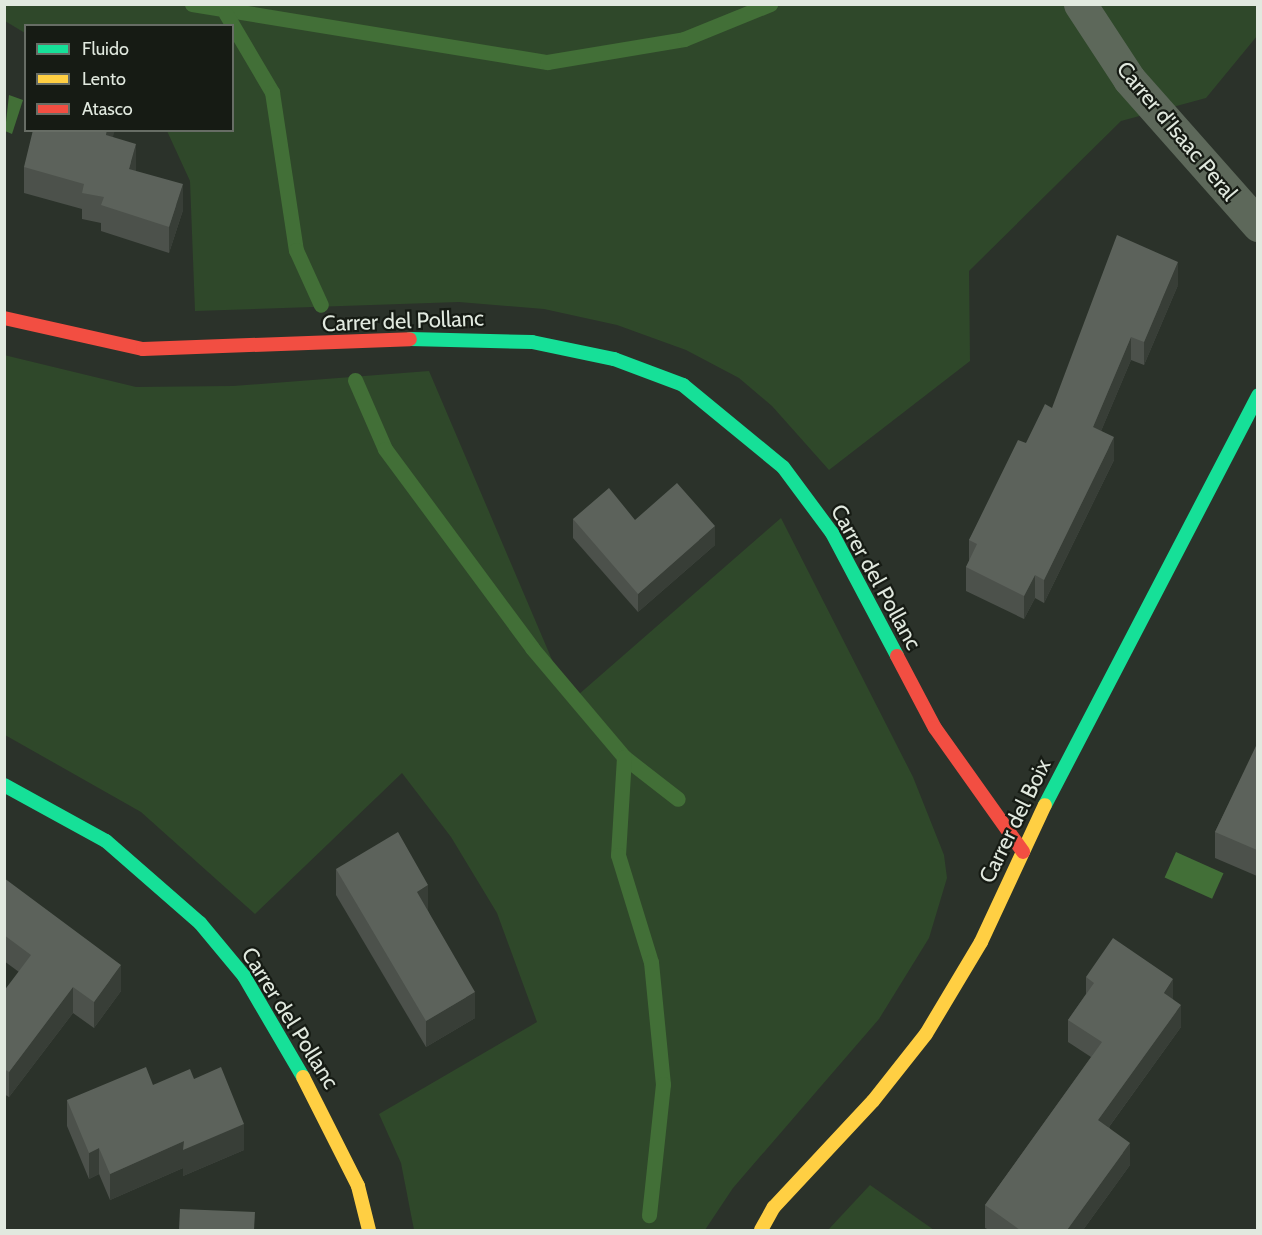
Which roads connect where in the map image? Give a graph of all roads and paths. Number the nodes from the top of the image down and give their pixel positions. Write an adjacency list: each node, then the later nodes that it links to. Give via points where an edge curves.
1 (1080, 4): 2 (street, Carrer d'Isaac Peral, via 1129,79)
2 (1257, 225)
3 (4, 318): 6 (street, Carrer del Pollanc, via 143,349 225,350 456,336 532,342 614,359 683,385 783,466 832,533 935,728)
4 (1257, 395): 6 (street, Carrer del Boix)
5 (4, 785): 7 (street, Carrer del Pollanc, via 106,841 201,923 244,976 324,1113 358,1186)
6 (1023, 852): 8 (street, Carrer del Boix, via 981,942 926,1034 873,1101 774,1207)
7 (369, 1230)
8 (761, 1230)

